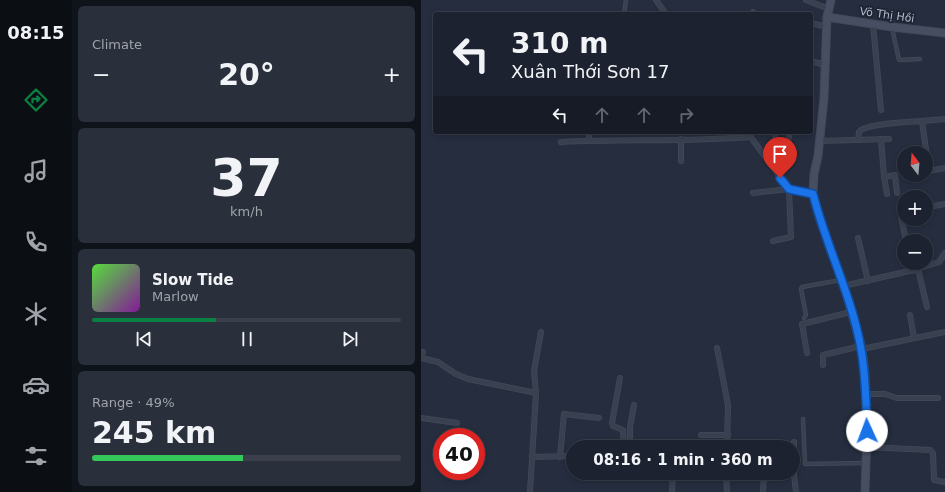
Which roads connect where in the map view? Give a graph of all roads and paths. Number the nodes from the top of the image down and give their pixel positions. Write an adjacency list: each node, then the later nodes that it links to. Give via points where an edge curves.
1 (626, 0): 7 (lane)
2 (656, 0): 5 (street)
3 (806, 0): 6 (street)
4 (831, 0): 6 (street)
5 (661, 6): 8 (street); 9 (street)
6 (829, 9): 10 (street)
7 (624, 12)
8 (661, 12)
9 (666, 12)
10 (827, 17): 12 (street, Võ Thị Hồi); 13 (street)
11 (813, 24): 13 (street)
12 (873, 24): 14 (street, Võ Thị Hồi); 19 (street)
13 (827, 27): 18 (street)
14 (892, 27): 15 (street, Võ Thị Hồi); 16 (lane, via 899,60)
15 (945, 33)
16 (920, 59)
17 (813, 61): 18 (street)
18 (825, 66): 33 (street)
19 (881, 110)
20 (945, 119): 21 (street)
21 (922, 121): 30 (street, via 865,127 859,131); 36 (street, via 929,171)
22 (589, 134): 31 (street)
23 (749, 134): 26 (street)
24 (776, 134): 35 (lane)
25 (790, 134): 38 (street)
26 (751, 137): 27 (street); 35 (street)
27 (681, 139): 31 (street); 34 (street)
28 (881, 139): 29 (street); 30 (street); 37 (street)
29 (889, 139)
30 (858, 140): 33 (street)
31 (589, 141): 32 (street)
32 (561, 142)
33 (820, 142): 42 (street)
34 (681, 161)
35 (767, 161): 38 (street)
36 (945, 168)
37 (884, 177): 41 (street, via 895,175); 43 (street)
38 (780, 178): 39 (street)
39 (789, 189): 40 (street); 42 (street); 47 (street, via 791,237)
40 (753, 193)
41 (897, 193)
42 (813, 194): 52 (street)
43 (887, 194)
44 (945, 204): 45 (street)
45 (933, 206)
46 (858, 238): 51 (street)
47 (773, 241)
48 (945, 253): 49 (street, via 939,262)
49 (933, 264)
50 (915, 270): 51 (street); 53 (street)
51 (867, 281): 52 (street)
52 (842, 283): 54 (street); 56 (lane, via 802,287 806,315)
53 (927, 308)
54 (851, 312): 60 (street); 62 (street, via 802,324)
55 (909, 315): 59 (street)
56 (804, 318)
57 (541, 332): 66 (street, via 534,371)
58 (945, 332): 59 (street)
59 (914, 338): 60 (street)
60 (861, 347): 64 (street, via 823,354); 67 (street)
61 (717, 348): 75 (street, via 728,405)
62 (807, 353)
63 (422, 355): 66 (street, via 468,379)
64 (823, 365)
65 (619, 378): 76 (street, via 612,423 623,430)
66 (536, 393): 80 (street)
67 (865, 394): 68 (street, via 885,394 897,398); 79 (street)
68 (937, 398)
69 (634, 405): 77 (street)
70 (421, 418): 73 (street)
71 (599, 418): 81 (street, via 564,414)
72 (803, 419): 83 (lane, via 805,464)
73 (457, 423)
74 (701, 435): 75 (street)
75 (728, 435): 78 (street)
76 (624, 440)
77 (630, 440)
78 (728, 440)
79 (867, 447): 83 (street); 88 (street, via 930,450 933,453 933,478)
80 (532, 457): 81 (street); 89 (street)
81 (560, 457): 82 (street)
82 (566, 457)
83 (867, 463): 94 (street)
84 (673, 480): 90 (street)
85 (726, 480): 91 (street)
86 (764, 480): 92 (street)
87 (794, 480): 93 (street)
88 (945, 482)
89 (530, 492)
90 (672, 492)
91 (727, 492)
92 (763, 492)
93 (796, 492)
94 (865, 492)

